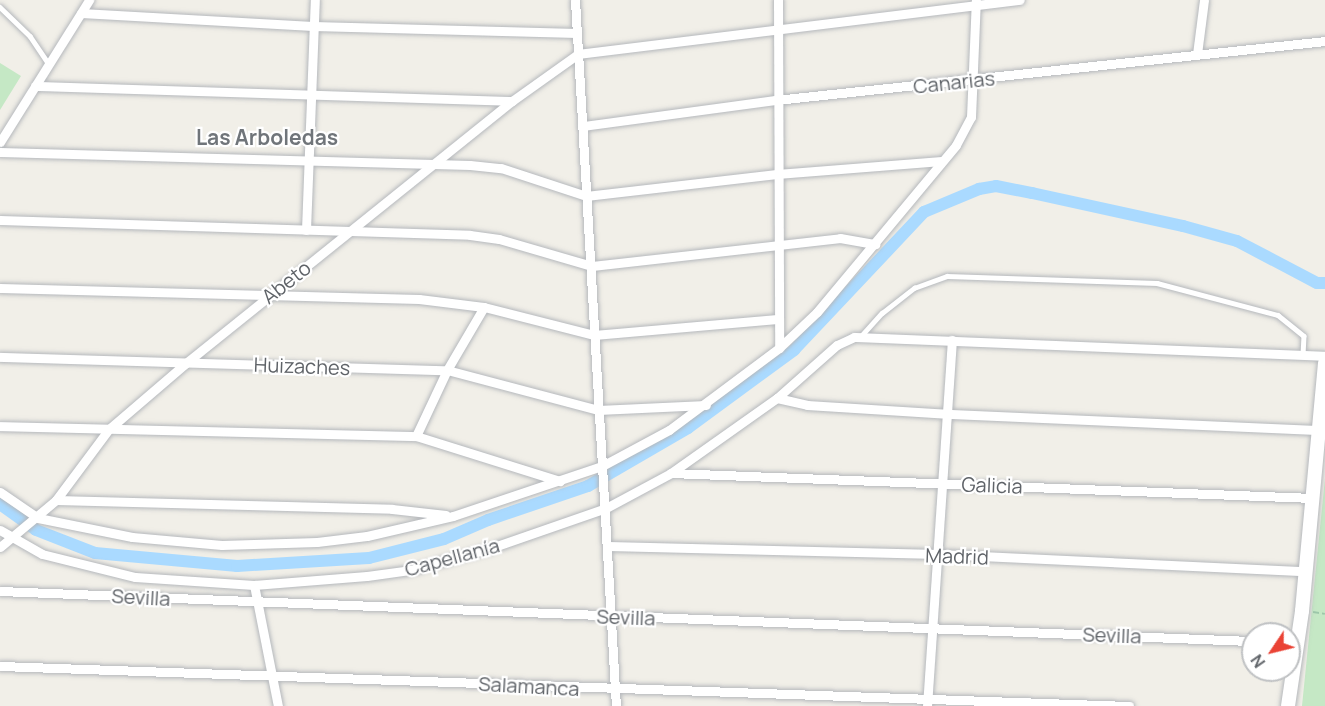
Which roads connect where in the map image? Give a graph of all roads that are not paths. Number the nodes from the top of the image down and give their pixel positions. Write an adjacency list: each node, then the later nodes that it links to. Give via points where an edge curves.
1 (89, 0): 9 (street)
2 (315, 0): 10 (street)
3 (575, 0): 12 (street)
4 (778, 0): 11 (street)
5 (1020, 0): 7 (street)
6 (1204, 0): 15 (street)
7 (975, 3): 11 (street); 17 (street)
8 (0, 8): 16 (lane, via 17,22)
9 (81, 13): 10 (street); 16 (street)
10 (314, 26): 12 (street); 19 (street)
11 (778, 32): 14 (street); 20 (street)
12 (577, 33): 14 (street)
13 (1325, 41): 15 (street, Canarias)
14 (578, 54): 21 (street, Abeto); 22 (street)
15 (1197, 54): 17 (street, Canarias)
16 (49, 63): 18 (street)
17 (972, 81): 20 (street, Canarias); 25 (street, via 968,128)
18 (35, 86): 19 (street); 23 (street)
19 (312, 96): 21 (street); 26 (street)
20 (776, 100): 22 (street, Canarias); 28 (street)
21 (512, 101): 27 (street, Abeto)
22 (583, 126): 29 (street)
23 (0, 142)
24 (0, 152): 26 (street)
25 (941, 161): 28 (street); 33 (street)
26 (309, 164): 27 (street); 31 (street)
27 (435, 166): 29 (street, via 501,168); 32 (street, Abeto)
28 (777, 174): 29 (street); 34 (street)
29 (586, 196): 35 (street)
30 (0, 220): 31 (street)
31 (306, 230): 32 (street)
32 (348, 233): 35 (street, via 484,236); 37 (street, Abeto)
33 (875, 244): 34 (street, via 840,238); 43 (street, via 817,312)
34 (777, 246): 35 (street); 39 (street)
35 (592, 267): 40 (street)
36 (0, 288): 37 (street)
37 (269, 295): 38 (street, via 419,299); 47 (street, Abeto)
38 (484, 307): 40 (street); 49 (street)
39 (777, 319): 40 (street); 43 (street)
40 (594, 335): 52 (street)
41 (857, 337): 42 (street); 44 (lane, via 914,288 947,276 1156,283 1278,315 1304,336); 50 (street, Capellanía, via 837,345)
42 (952, 340): 44 (street); 53 (street)
43 (779, 348): 51 (street, Capellanía)
44 (1303, 355): 45 (street)
45 (1325, 356)
46 (0, 357): 47 (street, Huizaches)
47 (186, 363): 49 (street, Huizaches); 55 (street, Abeto)
48 (1325, 363): 56 (street)
49 (447, 370): 52 (street, Huizaches); 57 (street)
50 (777, 398): 53 (street, via 807,405); 59 (street, Capellanía)
51 (706, 405): 52 (street, Huizaches); 58 (street, Capellanía)
52 (598, 410): 58 (street)
53 (950, 414): 56 (street); 61 (street)
54 (0, 426): 55 (street)
55 (109, 429): 57 (street); 64 (street, Abeto)
56 (1318, 430): 63 (street)
57 (416, 436): 60 (street)
58 (602, 470): 60 (street, Capellanía); 65 (street)
59 (671, 473): 61 (street, Galicia); 65 (street, Capellanía)
60 (560, 482): 66 (street, Capellanía)
61 (945, 483): 63 (street, Galicia); 72 (street)
62 (0, 492): 67 (street, Capellanía)
63 (1312, 498): 73 (street)
64 (56, 500): 66 (street, Capellanía, via 392,509); 67 (street, Abeto)
65 (606, 508): 70 (street); 74 (street, Capellanía, via 488,549 410,570)
66 (453, 516): 67 (street, Capellanía, via 367,537 222,545 132,537)
67 (34, 521): 69 (street, Abeto)
68 (0, 530): 69 (street, Capellanía)
69 (16, 537): 71 (street, Abeto); 74 (street, Capellanía, via 63,561 135,577)
70 (608, 546): 72 (street, Madrid); 77 (street)
71 (0, 547)
72 (938, 554): 73 (street, Madrid); 79 (street)
73 (1305, 572): 78 (street)
74 (254, 585): 76 (street)
75 (0, 591): 76 (street, Sevilla)
76 (260, 602): 77 (street, Sevilla); 82 (street)
77 (612, 617): 79 (street, Sevilla); 84 (street)
78 (1297, 622)
79 (932, 628): 80 (street, Sevilla); 85 (street)
80 (1241, 641)
81 (0, 666): 82 (street, Salamanca)
82 (273, 674): 84 (street, Salamanca); 86 (street)
83 (1290, 682): 89 (street)
84 (615, 690): 85 (street, Salamanca); 87 (street)
85 (928, 703): 88 (street, Salamanca)
86 (278, 706)
87 (616, 706)
88 (1129, 706)
89 (1288, 706)

